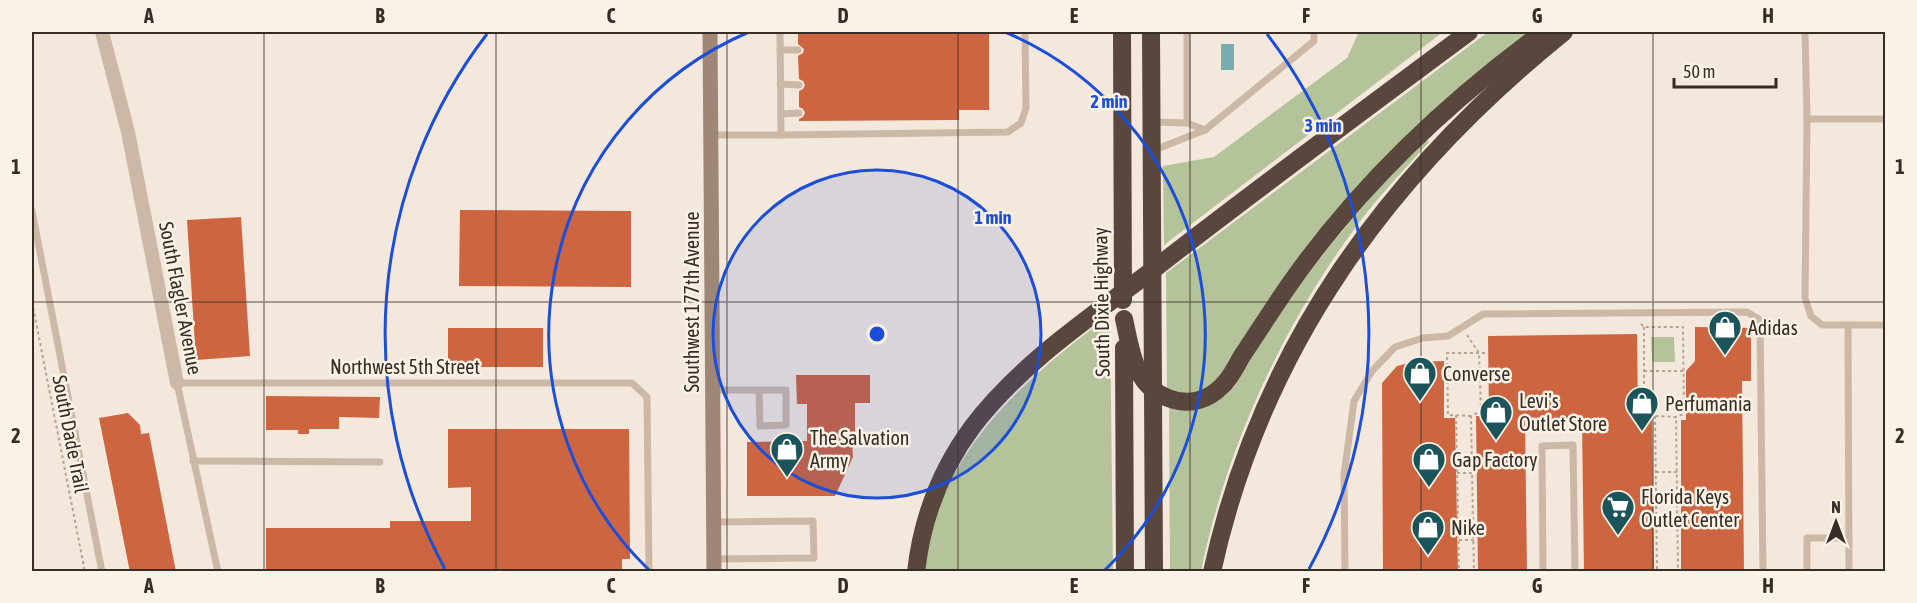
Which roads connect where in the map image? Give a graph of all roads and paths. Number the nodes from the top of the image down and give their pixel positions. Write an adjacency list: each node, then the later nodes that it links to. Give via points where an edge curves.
1 (102, 32): 39 (street, South Flagler Avenue, via 128,132)
2 (710, 32): 24 (main road, Southwest 177th Avenue)
3 (780, 32): 13 (lane)
4 (1025, 32): 25 (lane, via 1026,108 1021,123 1008,132)
5 (1122, 32): 29 (highway, South Dixie Highway)
6 (1151, 32): 21 (highway)
7 (1187, 32): 22 (lane)
8 (1314, 32): 23 (lane, via 1314,41)
9 (1469, 32): 64 (highway, via 1071,333 999,396 961,443 941,478 929,507)
10 (1543, 32): 42 (highway, via 1443,112 1362,192 1288,287 1221,387 1206,398 1189,402)
11 (1564, 32): 67 (highway, via 1494,92 1423,163 1365,234 1331,284 1305,327 1261,419 1234,490)
12 (1805, 32): 19 (lane)
13 (780, 50): 14 (lane); 15 (lane)
14 (798, 50)
15 (780, 84): 16 (lane); 18 (lane)
16 (799, 85)
17 (799, 113): 18 (lane)
18 (781, 114): 25 (lane)
19 (1807, 119): 20 (lane); 30 (lane, via 1805,298 1811,316 1822,325)
20 (1886, 119)
21 (1152, 122): 22 (lane); 26 (highway)
22 (1187, 123): 23 (lane)
23 (1205, 130): 26 (lane)
24 (711, 135): 25 (lane); 40 (main road, Southwest 177th Avenue)
25 (781, 135)
26 (1152, 151): 42 (highway)
27 (32, 212): 61 (lane)
28 (32, 302): 60 (path, South Dade Trail)
29 (1124, 320): 42 (highway, via 1135,366); 65 (highway, South Dixie Highway)
30 (1848, 325): 31 (lane); 56 (lane)
31 (1886, 325)
32 (1462, 327): 35 (path); 68 (lane, via 1448,336 1423,338 1395,347 1372,371 1354,401 1344,475); 75 (lane, via 1483,315 1494,314 1747,312 1760,320)
33 (1637, 352): 34 (path)
34 (1644, 352): 37 (path); 38 (path, via 1644,327 1683,327)
35 (1479, 353): 36 (path); 43 (path, via 1447,353 1448,415); 44 (path, via 1481,411)
36 (1488, 353)
37 (1644, 371): 38 (path); 45 (path, via 1644,410)
38 (1684, 371): 46 (path, via 1684,414)
39 (177, 383): 47 (lane, South Flagler Avenue); 63 (lane, Northwest 5th Street, via 632,383 647,397)
40 (712, 390): 41 (lane); 53 (main road, Southwest 177th Avenue)
41 (759, 390): 41 (lane, via 786,390 786,425 760,426)
42 (1153, 391): 66 (highway)
43 (1456, 415): 44 (path); 52 (path)
44 (1471, 416): 51 (path)
45 (1656, 417): 46 (path); 49 (path)
46 (1676, 417): 50 (path)
47 (194, 461): 48 (lane); 62 (lane, South Flagler Avenue)
48 (380, 462)
49 (1656, 472): 50 (path); 54 (path)
50 (1677, 472): 55 (path)
51 (1472, 473): 52 (path); 58 (path)
52 (1457, 474): 57 (path)
53 (713, 522): 59 (main road, Southwest 177th Avenue); 59 (lane, via 813,521 814,558)
54 (1657, 525): 55 (path); 73 (path)
55 (1677, 525): 74 (path)
56 (1849, 538): 76 (lane, via 1808,538); 77 (lane)
57 (1459, 540): 58 (path); 69 (path)
58 (1474, 540): 70 (path)
59 (714, 565)
60 (85, 572)
61 (102, 572)
62 (218, 572)
63 (649, 572)
64 (916, 572)
65 (1125, 572)
66 (1154, 572)
67 (1212, 572)
68 (1345, 572)
69 (1459, 572)
70 (1474, 572)
71 (1543, 572): 72 (lane, via 1542,446 1573,445)
72 (1575, 572)
73 (1657, 572)
74 (1678, 572)
75 (1764, 572)
76 (1808, 572)
77 (1849, 572)

